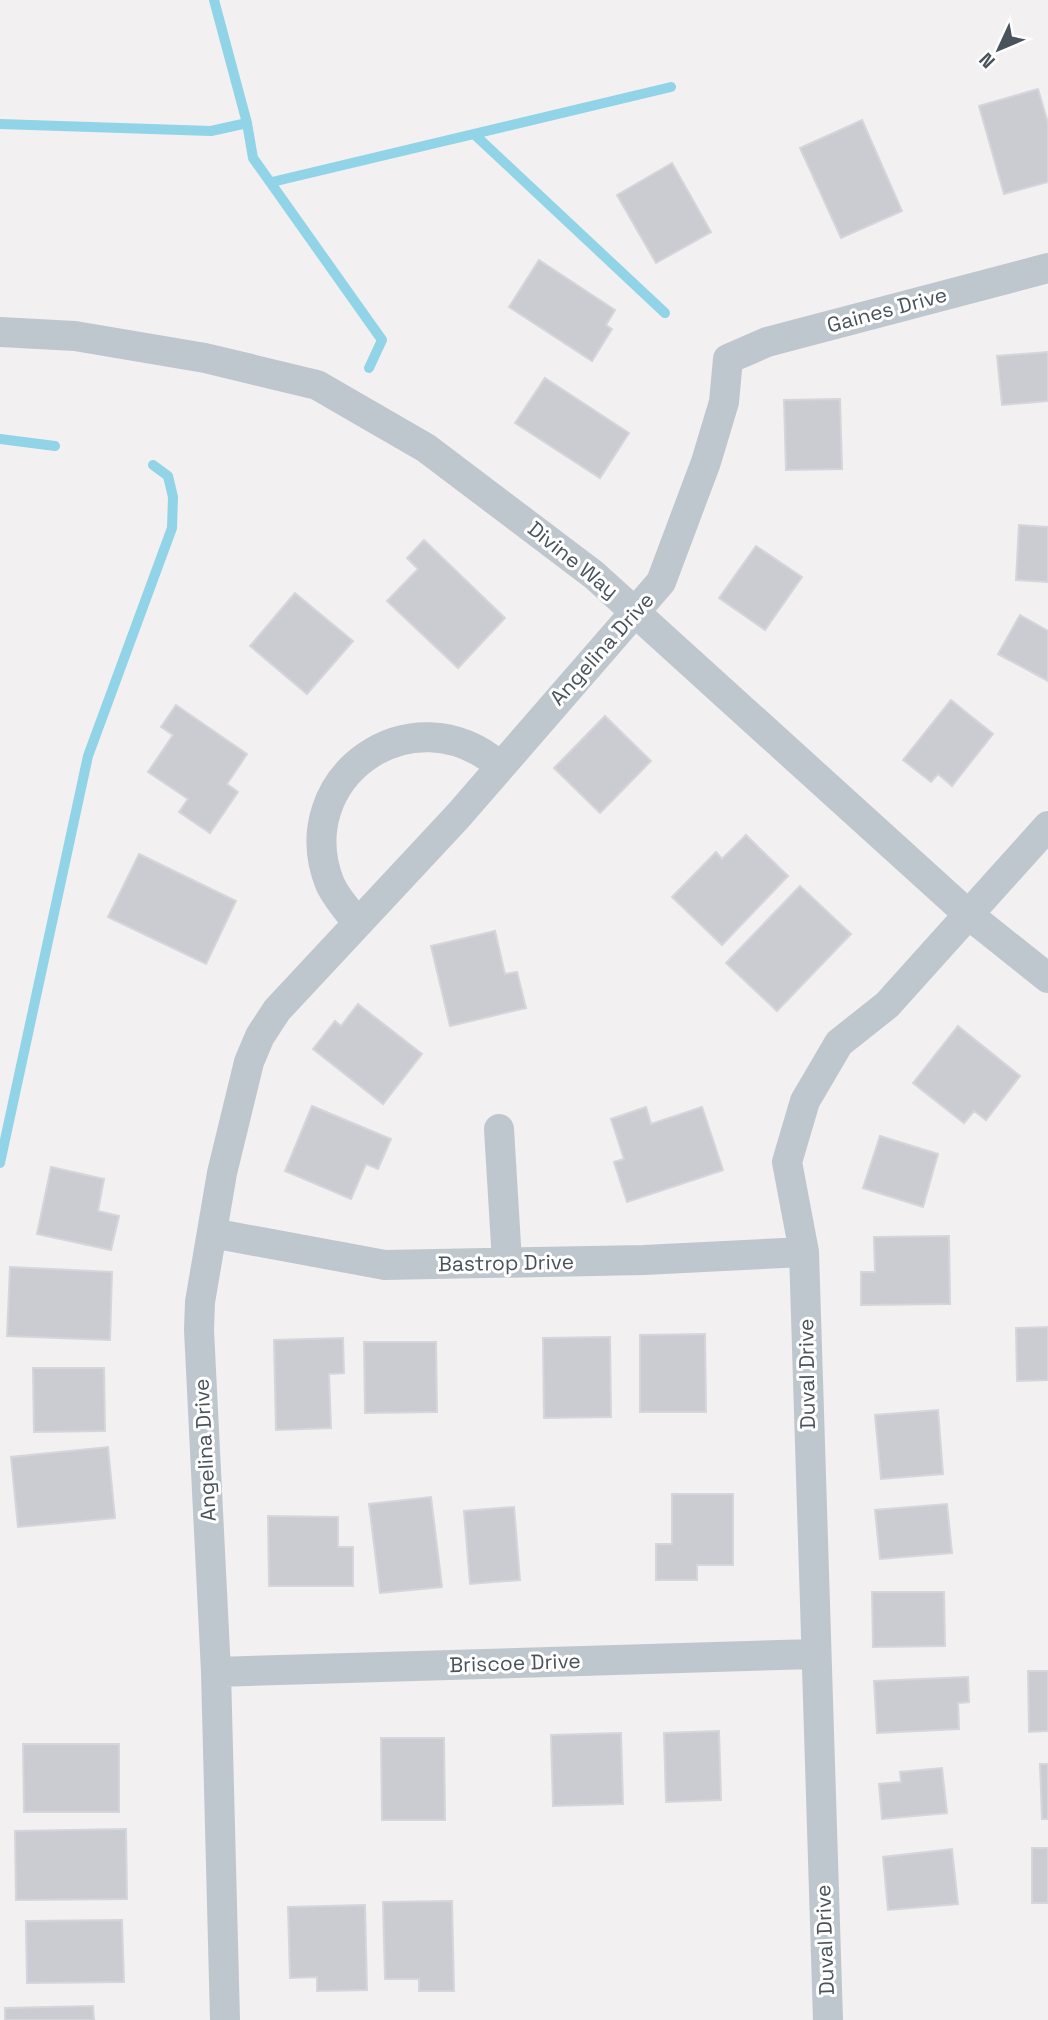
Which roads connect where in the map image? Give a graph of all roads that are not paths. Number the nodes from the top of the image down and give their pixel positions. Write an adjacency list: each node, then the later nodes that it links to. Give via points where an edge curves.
1 (1048, 268): 3 (street, Gaines Drive, via 767,342)
2 (0, 332): 4 (street, Divine Way, via 75,336 205,358 317,385 425,448 514,512)
3 (728, 359): 4 (street, Angelina Drive, via 724,402 692,507 661,582)
4 (636, 613): 5 (street, Angelina Drive); 7 (street, Divine Way)
5 (500, 766): 8 (street, Angelina Drive); 8 (street, via 463,741 419,735 378,747 344,777 327,815 324,860 331,885)
6 (1048, 826): 7 (street, Duval Drive)
7 (969, 915): 9 (street, Divine Way); 12 (street, Duval Drive, via 887,1005 839,1042 805,1101 787,1162)
8 (358, 923): 11 (street, Angelina Drive, via 277,1010 260,1036 241,1091)
9 (1048, 978)
10 (499, 1129): 13 (street)
11 (212, 1233): 13 (street, Bastrop Drive, via 384,1265); 15 (street, Angelina Drive, via 199,1330)
12 (804, 1252): 13 (street, Bastrop Drive); 14 (street, Duval Drive)
13 (507, 1262)
14 (814, 1654): 15 (street, Briscoe Drive); 17 (street, Duval Drive)
15 (216, 1672): 16 (street, Angelina Drive)
16 (225, 2020)
17 (828, 2020)

